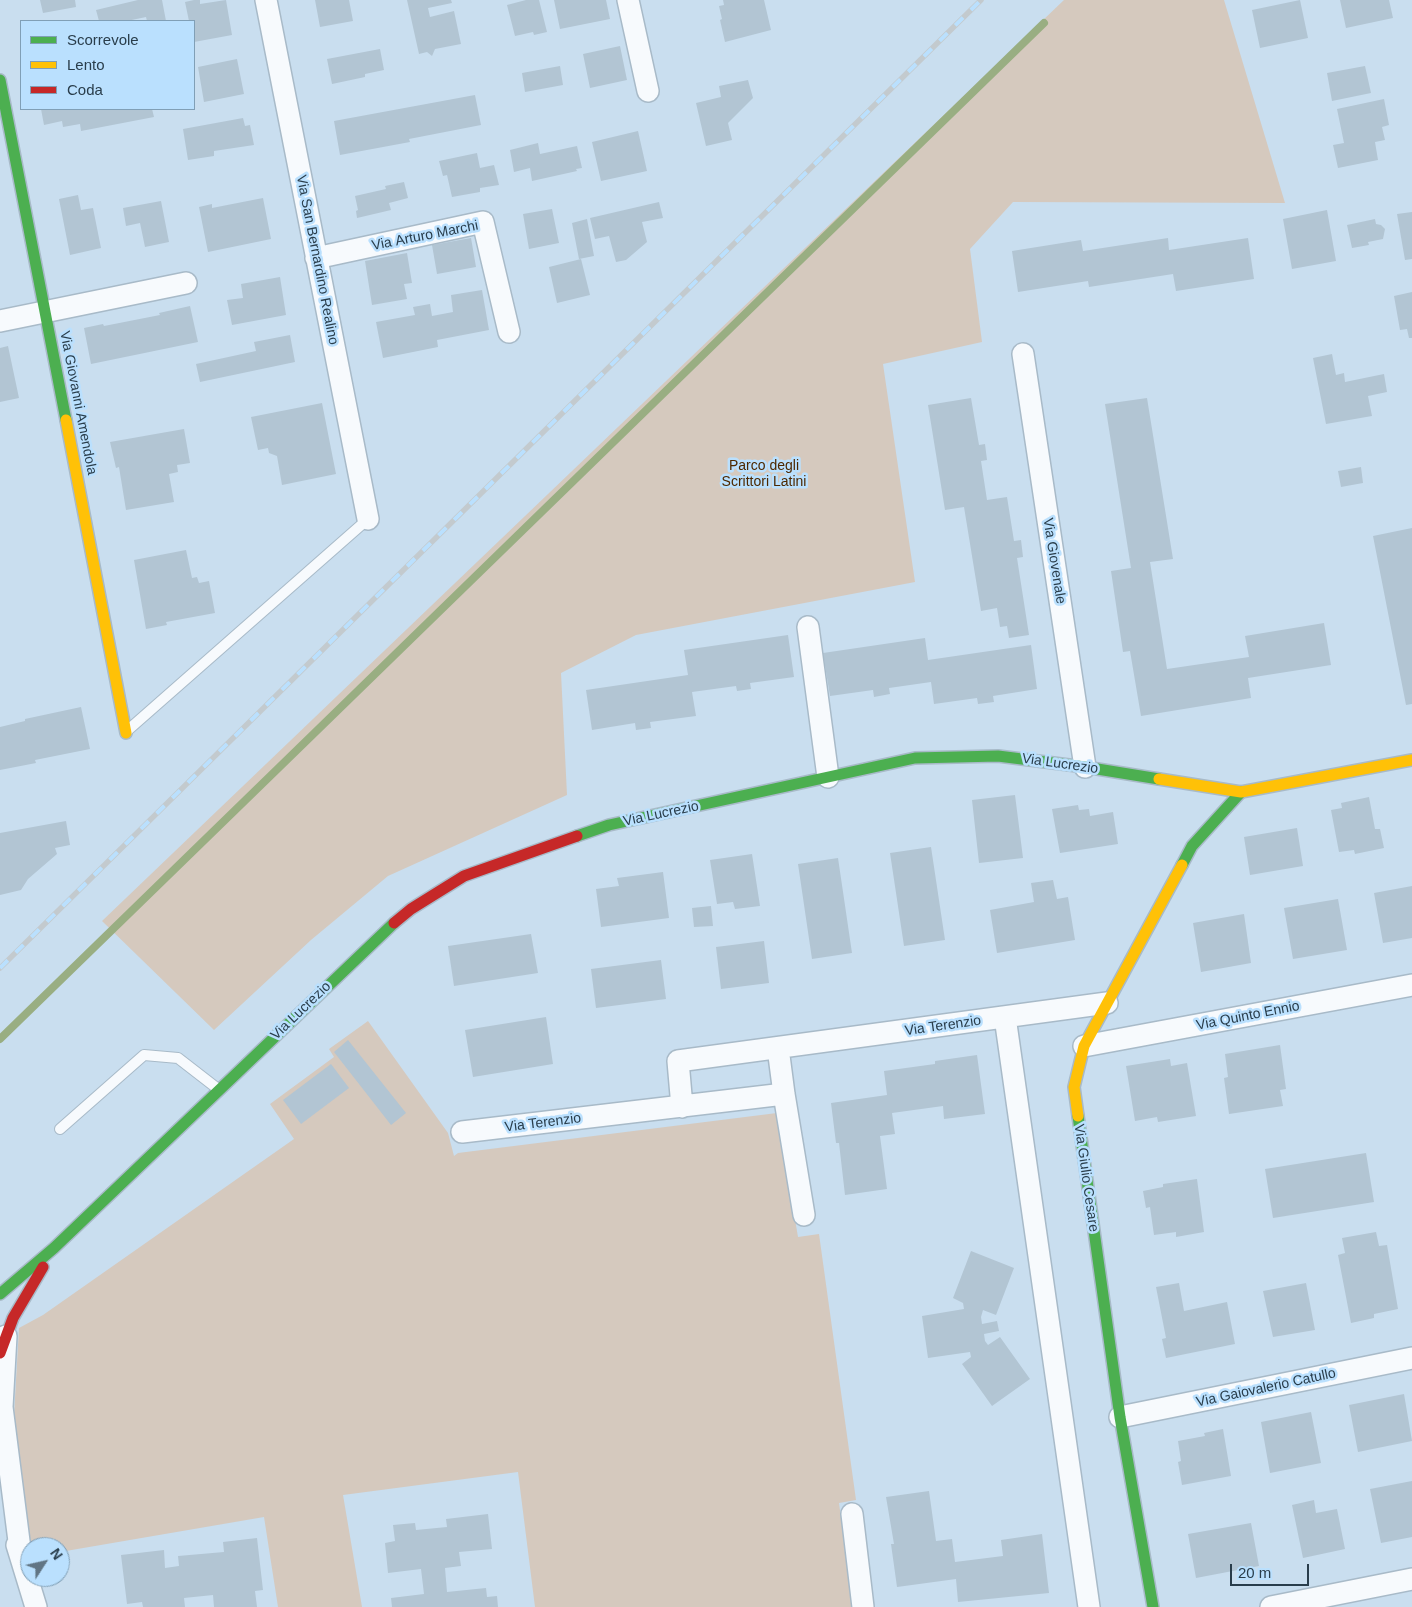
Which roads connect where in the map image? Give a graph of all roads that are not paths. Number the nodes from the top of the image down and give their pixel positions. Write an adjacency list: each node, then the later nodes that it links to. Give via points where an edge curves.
1 (266, 0): 5 (street, Via San Bernardino Realino)
2 (628, 0): 4 (street)
3 (0, 80): 7 (street, Via Giovanni Amendola)
4 (648, 92)
5 (316, 258): 9 (street, Via Arturo Marchi, via 483,222); 11 (street, Via San Bernardino Realino)
6 (186, 283): 7 (street)
7 (46, 312): 8 (street); 13 (street, Via Giovanni Amendola)
8 (0, 321)
9 (509, 332)
10 (1023, 354): 15 (street, Via Giovenale)
11 (368, 519): 13 (lane)
12 (808, 627): 16 (street)
13 (126, 733)
14 (1412, 760): 17 (street, Via Lucrezio)
15 (1085, 768): 16 (street, Via Lucrezio, via 998,756 915,758); 17 (street, Via Lucrezio)
16 (828, 777): 23 (street, Via Lucrezio, via 609,825 464,876 411,909 382,934)
17 (1241, 792): 19 (street, Via Giulio Cesare, via 1192,846)
18 (1412, 985): 21 (street, Via Quinto Ennio)
19 (1107, 1003): 20 (street, Via Terenzio); 21 (street, Via Giulio Cesare)
20 (1005, 1017): 22 (street, Via Terenzio); 42 (street)
21 (1084, 1046): 33 (street, Via Giulio Cesare, via 1074,1087)
22 (778, 1048): 24 (street); 25 (street, Via Terenzio, via 678,1061)
23 (218, 1090): 26 (lane, via 178,1058 144,1055); 29 (street, Via Lucrezio)
24 (784, 1094): 25 (street, Via Terenzio); 28 (street)
25 (682, 1107): 27 (street, Via Terenzio)
26 (60, 1129)
27 (462, 1132)
28 (804, 1215)
29 (54, 1248): 30 (street, Via Lucrezio); 31 (street, Via Lucrezio, via 13,1318)
30 (0, 1294)
31 (3, 1343): 36 (street, Via Lucrezio, via 2,1407)
32 (1412, 1358): 33 (street, Via Gaiovalerio Catullo)
33 (1120, 1417): 43 (street, Via Giulio Cesare)
34 (0, 1501): 37 (street)
35 (852, 1514): 41 (street)
36 (20, 1542)
37 (20, 1552)
38 (1412, 1579): 44 (street)
39 (30, 1587): 40 (street)
40 (36, 1607)
41 (863, 1607)
42 (1089, 1607)
43 (1153, 1607)
44 (1271, 1607)

